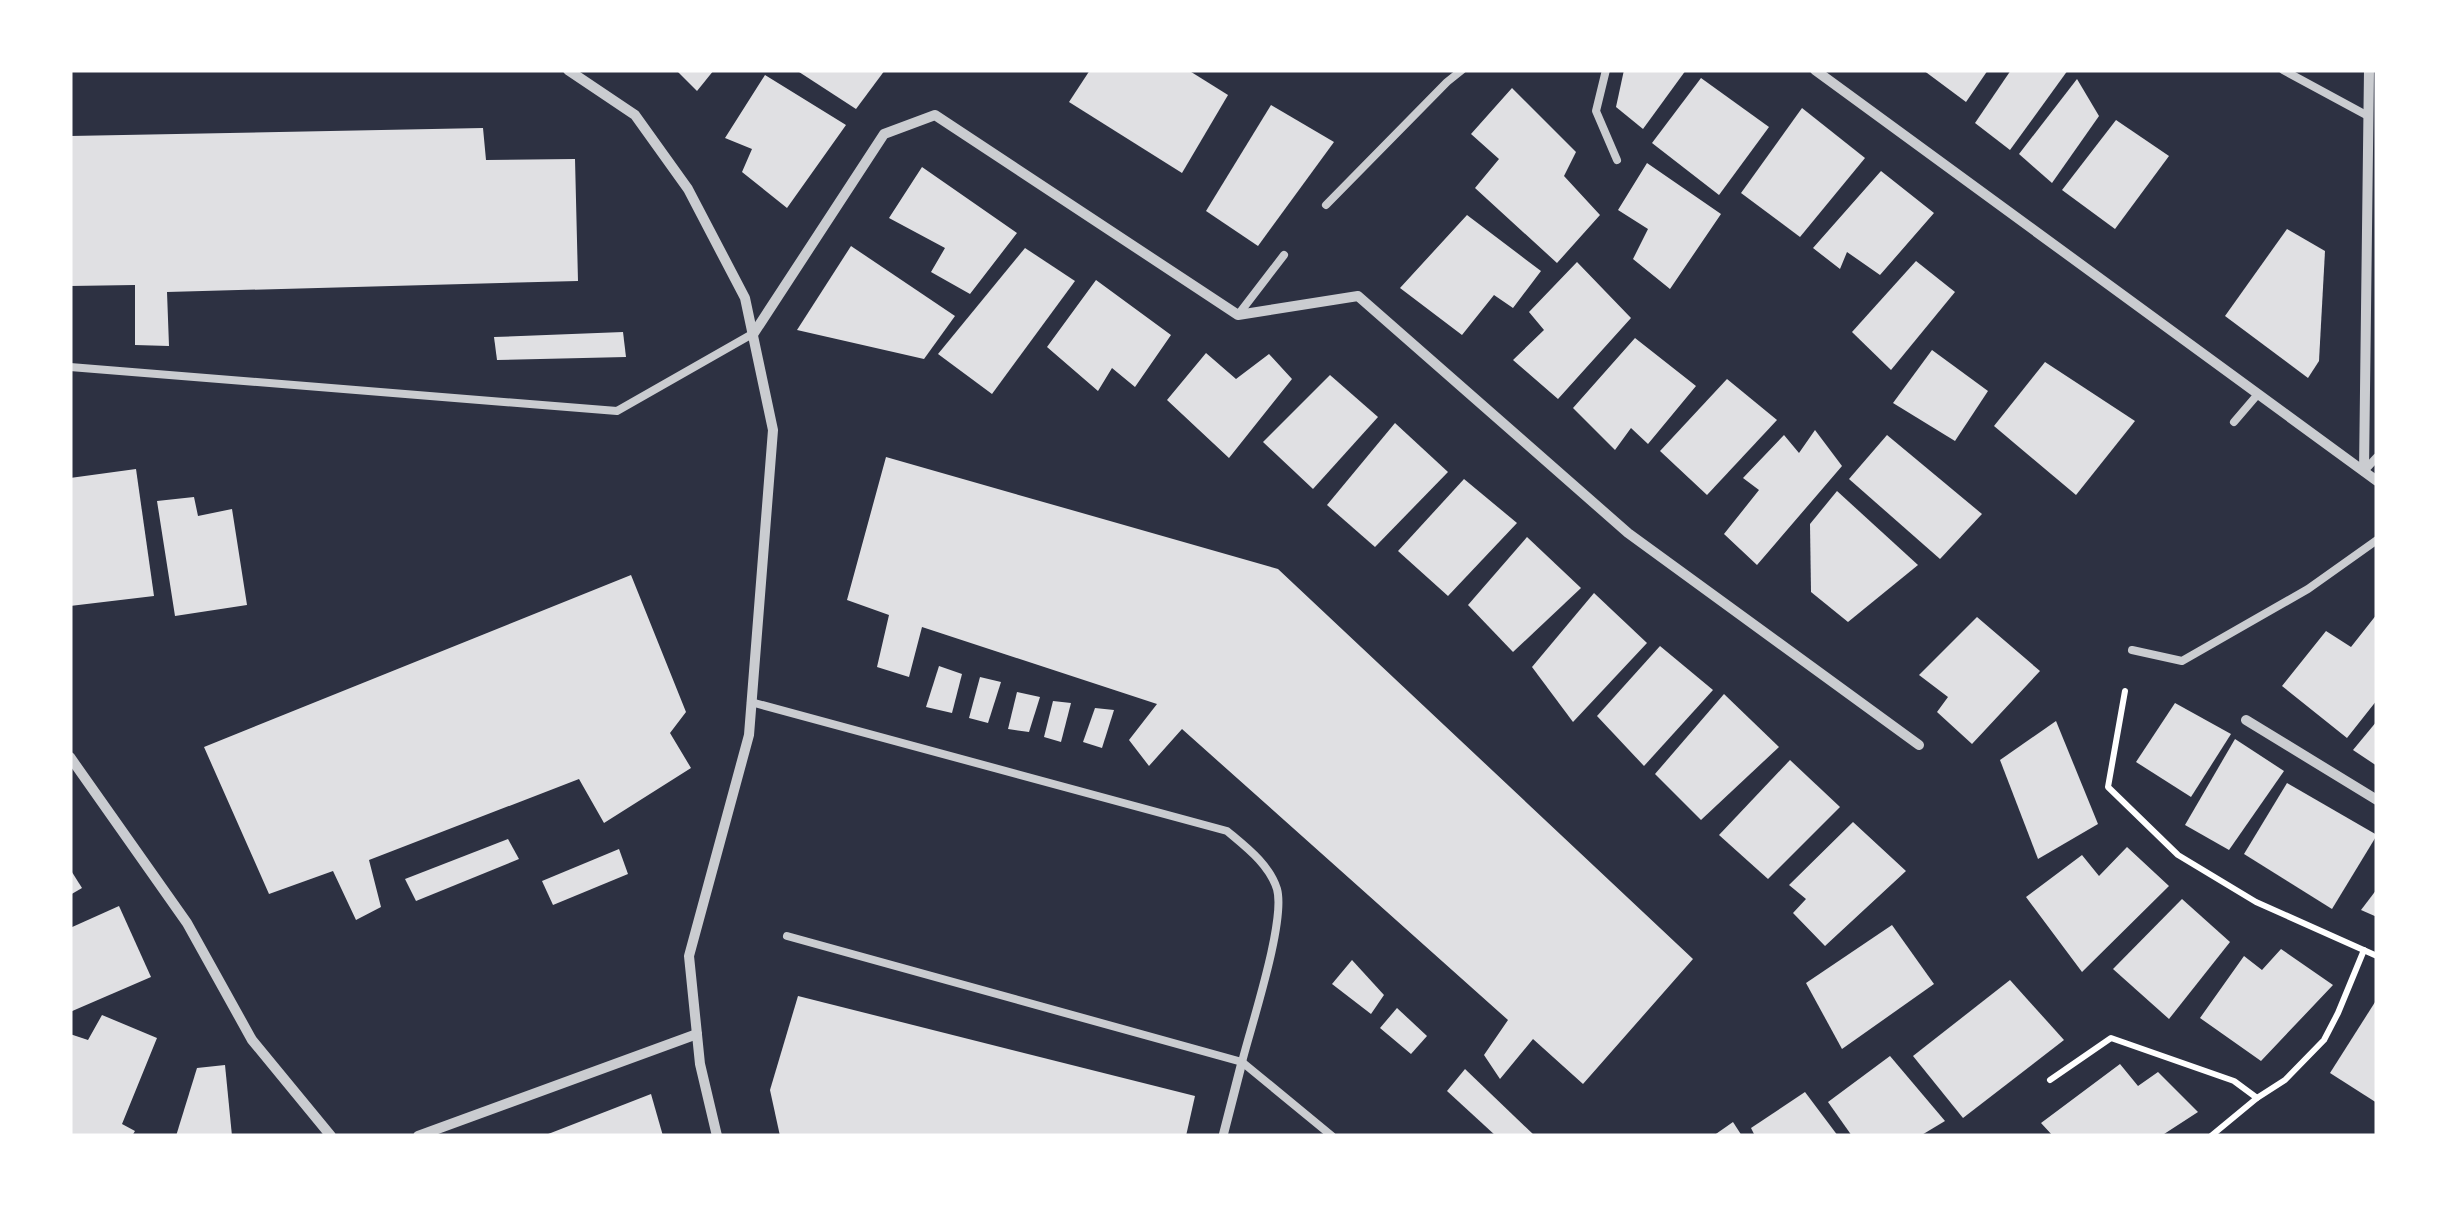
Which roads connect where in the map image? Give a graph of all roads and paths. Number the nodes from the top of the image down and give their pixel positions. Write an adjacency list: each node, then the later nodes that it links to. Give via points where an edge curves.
1 (568, 70): 12 (street, via 635,116 688,189 744,298)
2 (1462, 70): 9 (lane)
3 (1606, 70): 8 (lane, via 1596,111)
4 (1814, 70): 14 (street)
5 (2283, 70): 7 (lane)
6 (2369, 70): 7 (street)
7 (2368, 116): 17 (street)
8 (1617, 160)
9 (1326, 205)
10 (1284, 255): 11 (lane)
11 (1238, 315): 12 (street, via 935,114 884,134); 23 (street, via 1358,296 1628,534)
12 (754, 333): 13 (lane, via 617,411); 21 (street, via 773,430)
13 (70, 367)
14 (2258, 394): 15 (lane); 17 (street)
15 (2234, 422)
16 (2377, 458): 17 (lane)
17 (2364, 471): 18 (street)
18 (2377, 480)
19 (2377, 540): 20 (lane, via 2308,589 2182,661)
20 (2132, 650): 27 (path, via 2108,786 2178,855 2256,902)
21 (751, 702): 29 (street, via 749,735 690,956); 30 (lane, via 1227,831 1257,856 1276,888 1279,917)
22 (2246, 720): 25 (street)
23 (1919, 745)
24 (70, 757): 33 (street, via 187,923 252,1040)
25 (2377, 800)
26 (787, 936): 30 (lane)
27 (2364, 950): 28 (path); 32 (path, via 2324,1040)
28 (2377, 956)
29 (697, 1034): 34 (street); 35 (street)
30 (1242, 1062): 36 (street); 37 (lane)
31 (2050, 1080): 32 (path, via 2112,1038 2234,1080)
32 (2258, 1098): 38 (path)
33 (331, 1136)
34 (418, 1136)
35 (717, 1136)
36 (1223, 1136)
37 (1332, 1136)
38 (2211, 1136)

